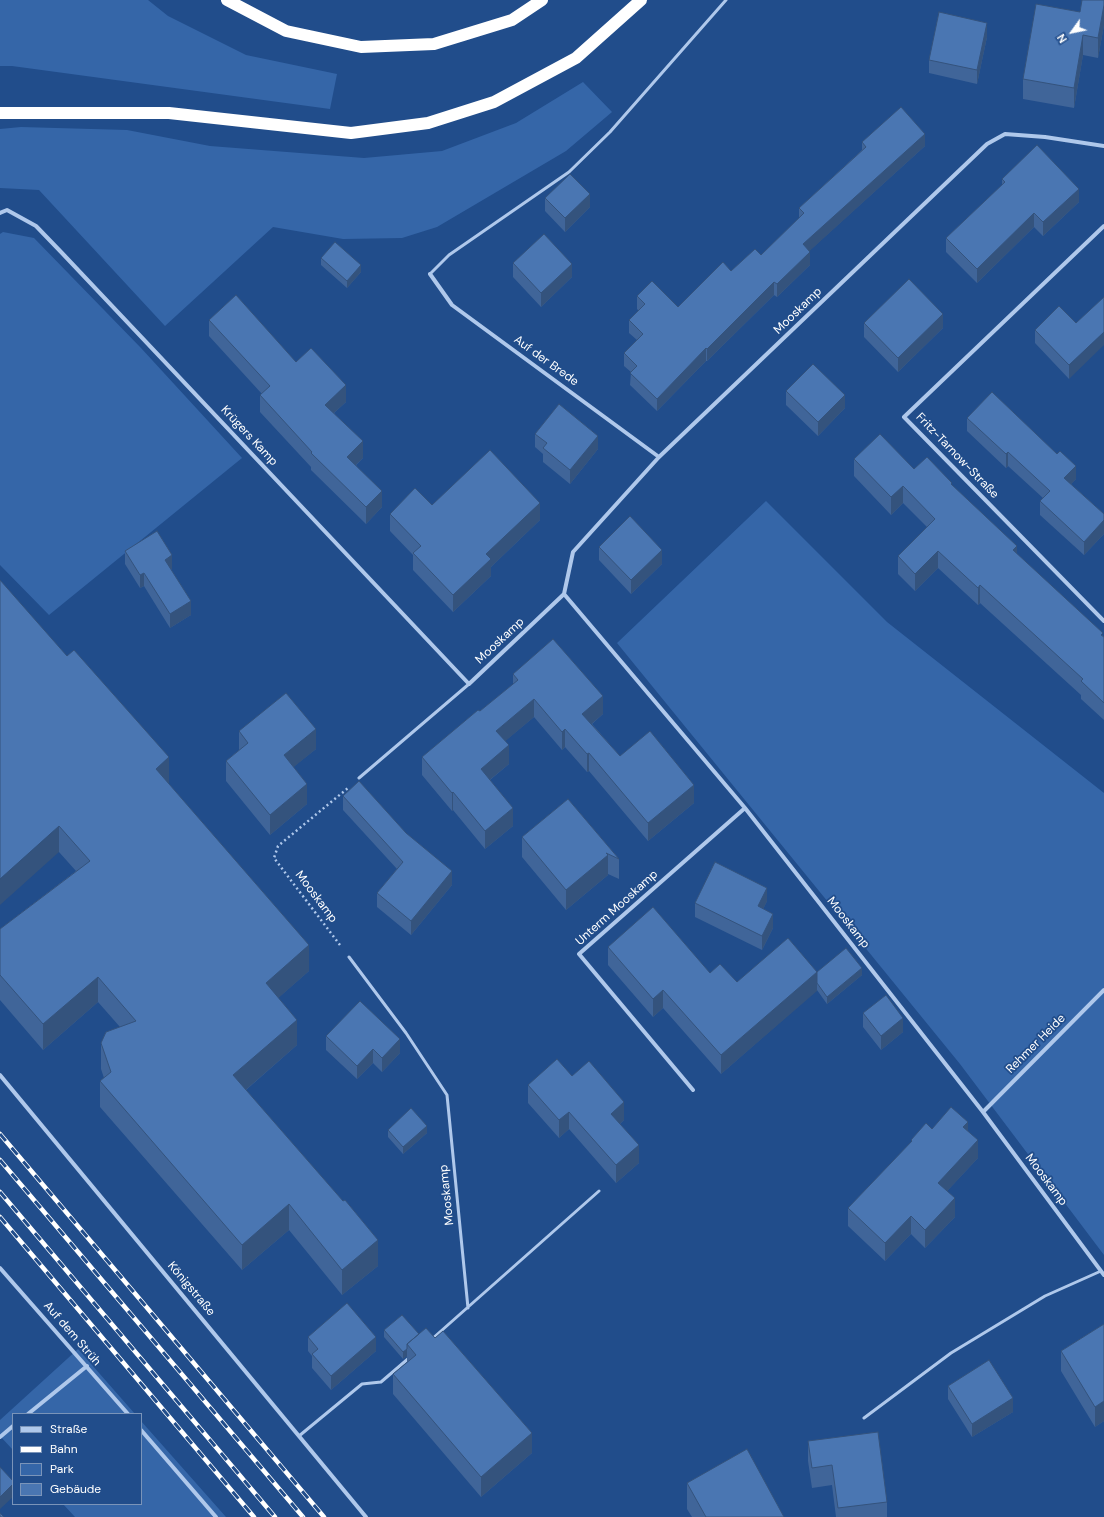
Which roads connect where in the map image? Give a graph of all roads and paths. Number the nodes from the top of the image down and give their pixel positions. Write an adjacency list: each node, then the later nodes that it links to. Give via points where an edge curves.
1 (227, 0): 2 (highway, via 286,32 361,47 434,44 512,20)
2 (542, 0)
3 (640, 0): 5 (highway, via 576,58 494,102 428,123 351,132 169,113)
4 (726, 0): 9 (lane, via 610,132 569,172 449,255)
5 (0, 113)
6 (1104, 146): 10 (street, Mooskamp, via 1005,134 987,144)
7 (0, 213): 13 (street, Krügers Kamp, via 7,210 36,226)
8 (1104, 226): 12 (street, Fritz-Tarnow-Straße, via 904,417)
9 (430, 274): 10 (street, Auf der Brede, via 452,304)
10 (659, 457): 11 (street, Mooskamp, via 572,552)
11 (564, 594): 13 (street, Mooskamp); 15 (street, Mooskamp)
12 (1104, 621)
13 (469, 684): 14 (lane, Mooskamp)
14 (359, 778): 16 (path, Mooskamp, via 278,846 274,858)
15 (745, 808): 19 (street, Unterm Mooskamp, via 579,954); 20 (street, Mooskamp)
16 (349, 957): 25 (lane, Mooskamp, via 406,1033 447,1095)
17 (1104, 990): 20 (street, Rehmer Heide)
18 (0, 1075): 34 (street, Königstraße)
19 (693, 1090)
20 (983, 1112): 23 (street, Mooskamp)
21 (599, 1191): 25 (lane)
22 (0, 1268): 28 (street, Auf dem Strüh)
23 (1101, 1271): 24 (street, Mooskamp); 31 (lane, via 1045,1296 951,1353)
24 (1104, 1275)
25 (468, 1308): 26 (lane)
26 (427, 1342)
27 (410, 1357): 34 (lane, via 381,1382 362,1384)
28 (87, 1366): 29 (street); 30 (street, Auf dem Strüh)
29 (29, 1413)
30 (127, 1413)
31 (864, 1418)
32 (12, 1427): 35 (street)
33 (142, 1431): 36 (street)
34 (299, 1436): 37 (street, Königstraße)
35 (0, 1437)
36 (216, 1517)
37 (366, 1517)

